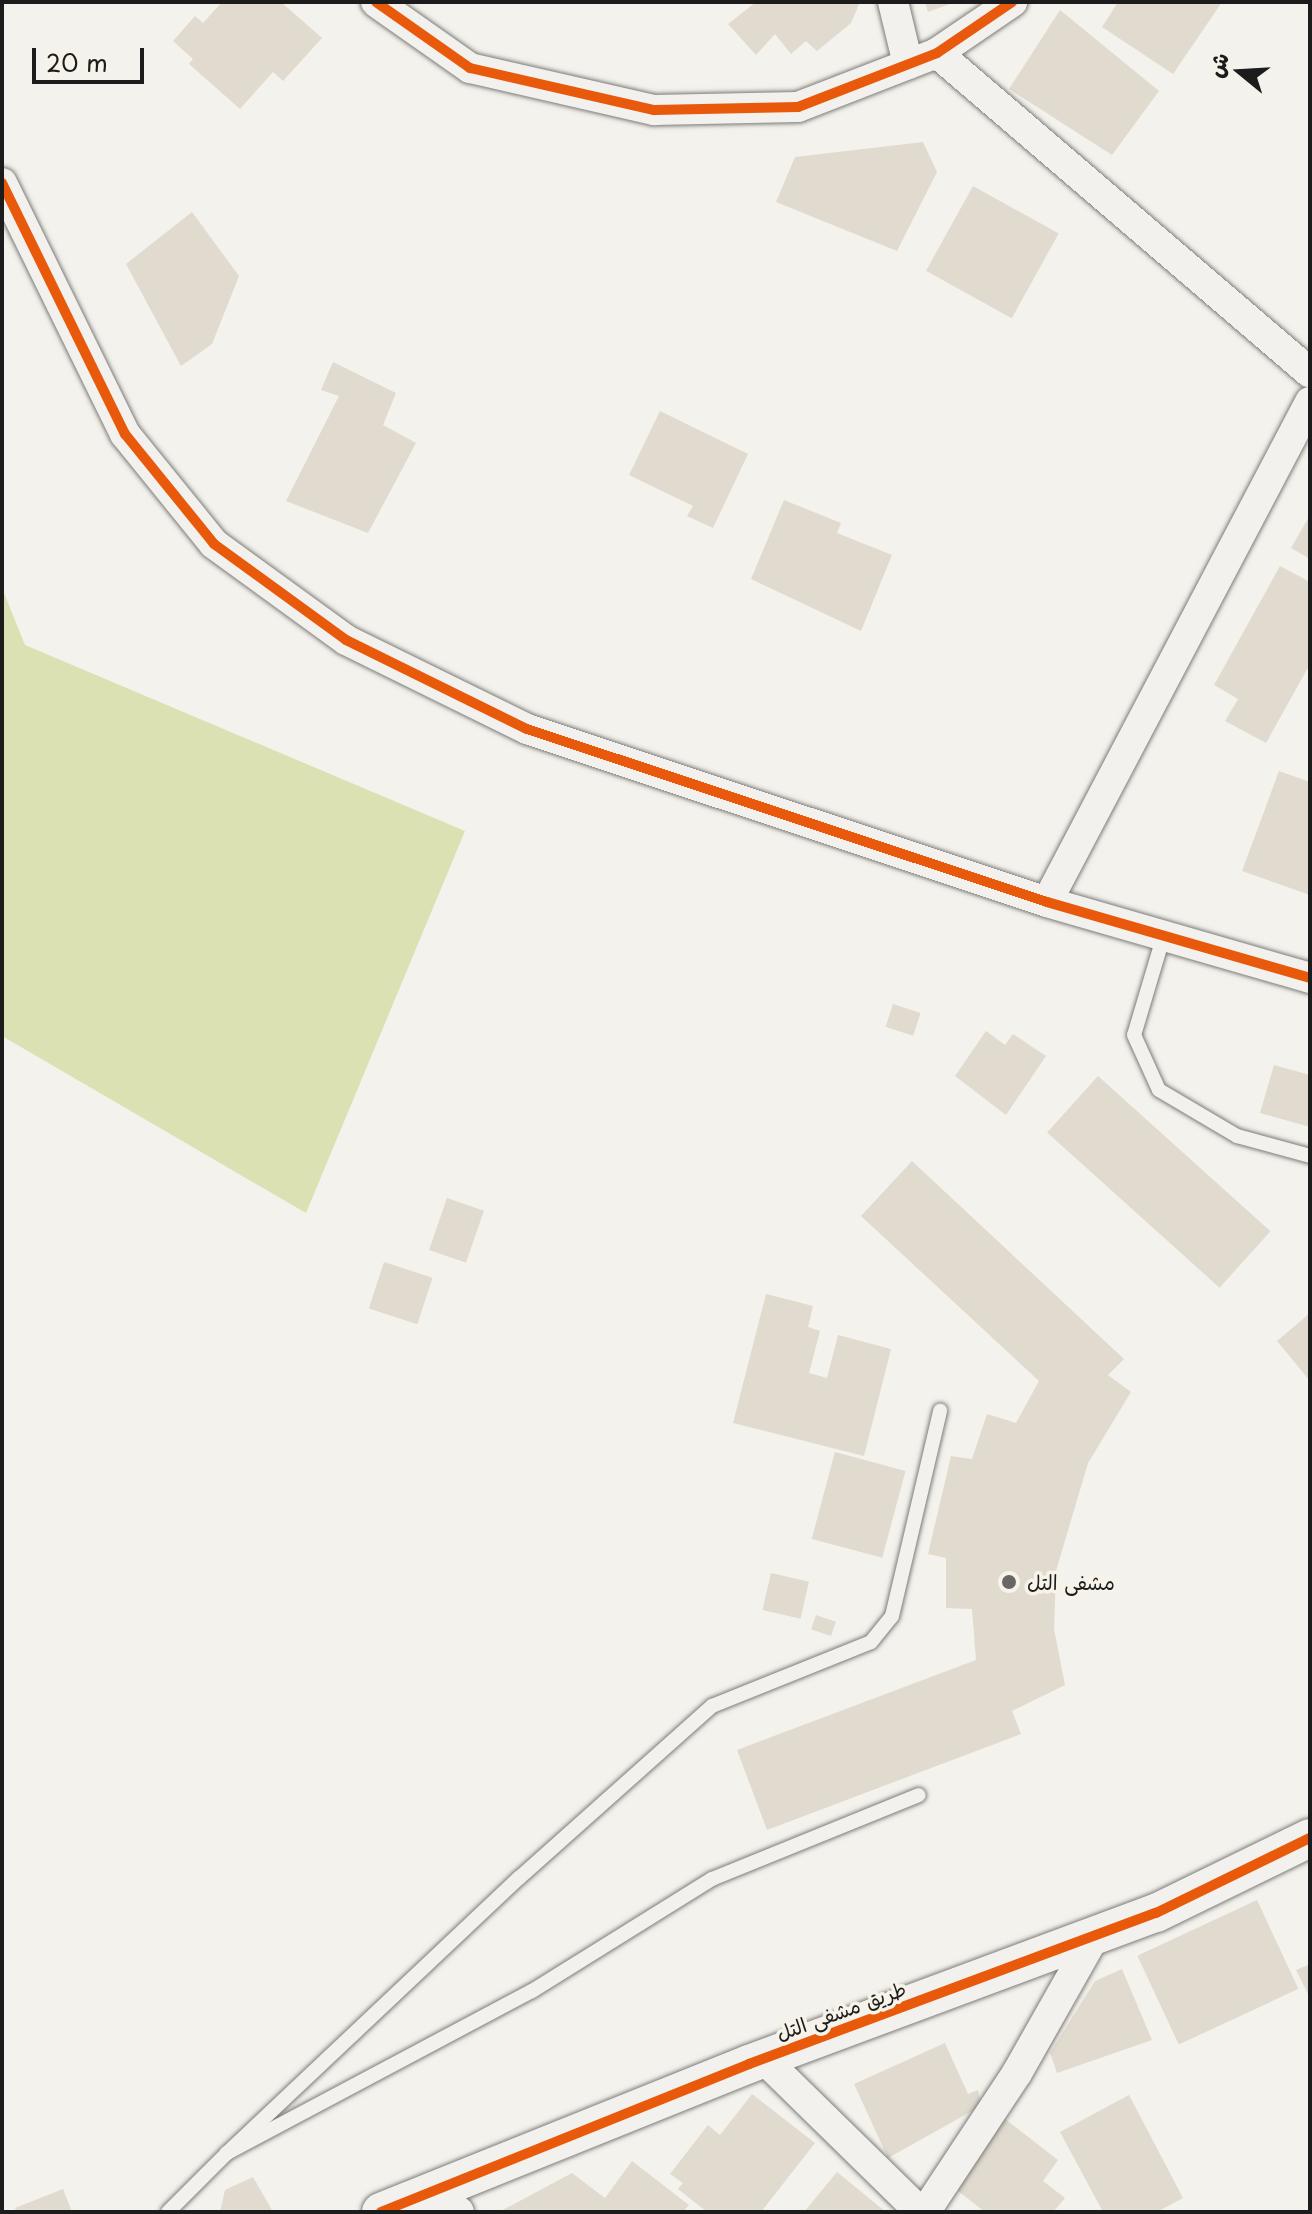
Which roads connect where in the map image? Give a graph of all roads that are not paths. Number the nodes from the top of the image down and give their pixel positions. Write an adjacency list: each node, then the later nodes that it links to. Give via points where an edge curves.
1 (376, 2): 5 (street, via 470,68 654,110 798,107)
2 (893, 2): 5 (street)
3 (1012, 2): 4 (street)
4 (937, 53): 5 (street); 7 (street)
5 (908, 64)
6 (2, 183): 9 (street, via 125,434 214,544 346,640 527,729)
7 (1310, 373)
8 (1310, 402): 9 (street)
9 (1047, 902): 10 (street)
10 (1163, 938): 11 (street); 12 (lane, via 1134,1035 1159,1090 1237,1136)
11 (1310, 978)
12 (1310, 1156)
13 (940, 1411): 18 (lane, via 892,1616 871,1642 712,1706 519,1878)
14 (919, 1795): 18 (lane, via 712,1879 532,1991)
15 (1310, 1838): 16 (street, طريق مشفى التل, via 1156,1913)
16 (1095, 1935): 17 (street, طريق مشفى التل); 22 (street, via 1017,2073)
17 (764, 2059): 19 (street, طريق مشفى التل); 22 (street)
18 (227, 2153): 20 (lane)
19 (447, 2202): 21 (street, طريق مشفى التل)
20 (168, 2212)
21 (381, 2212)
22 (922, 2212)

